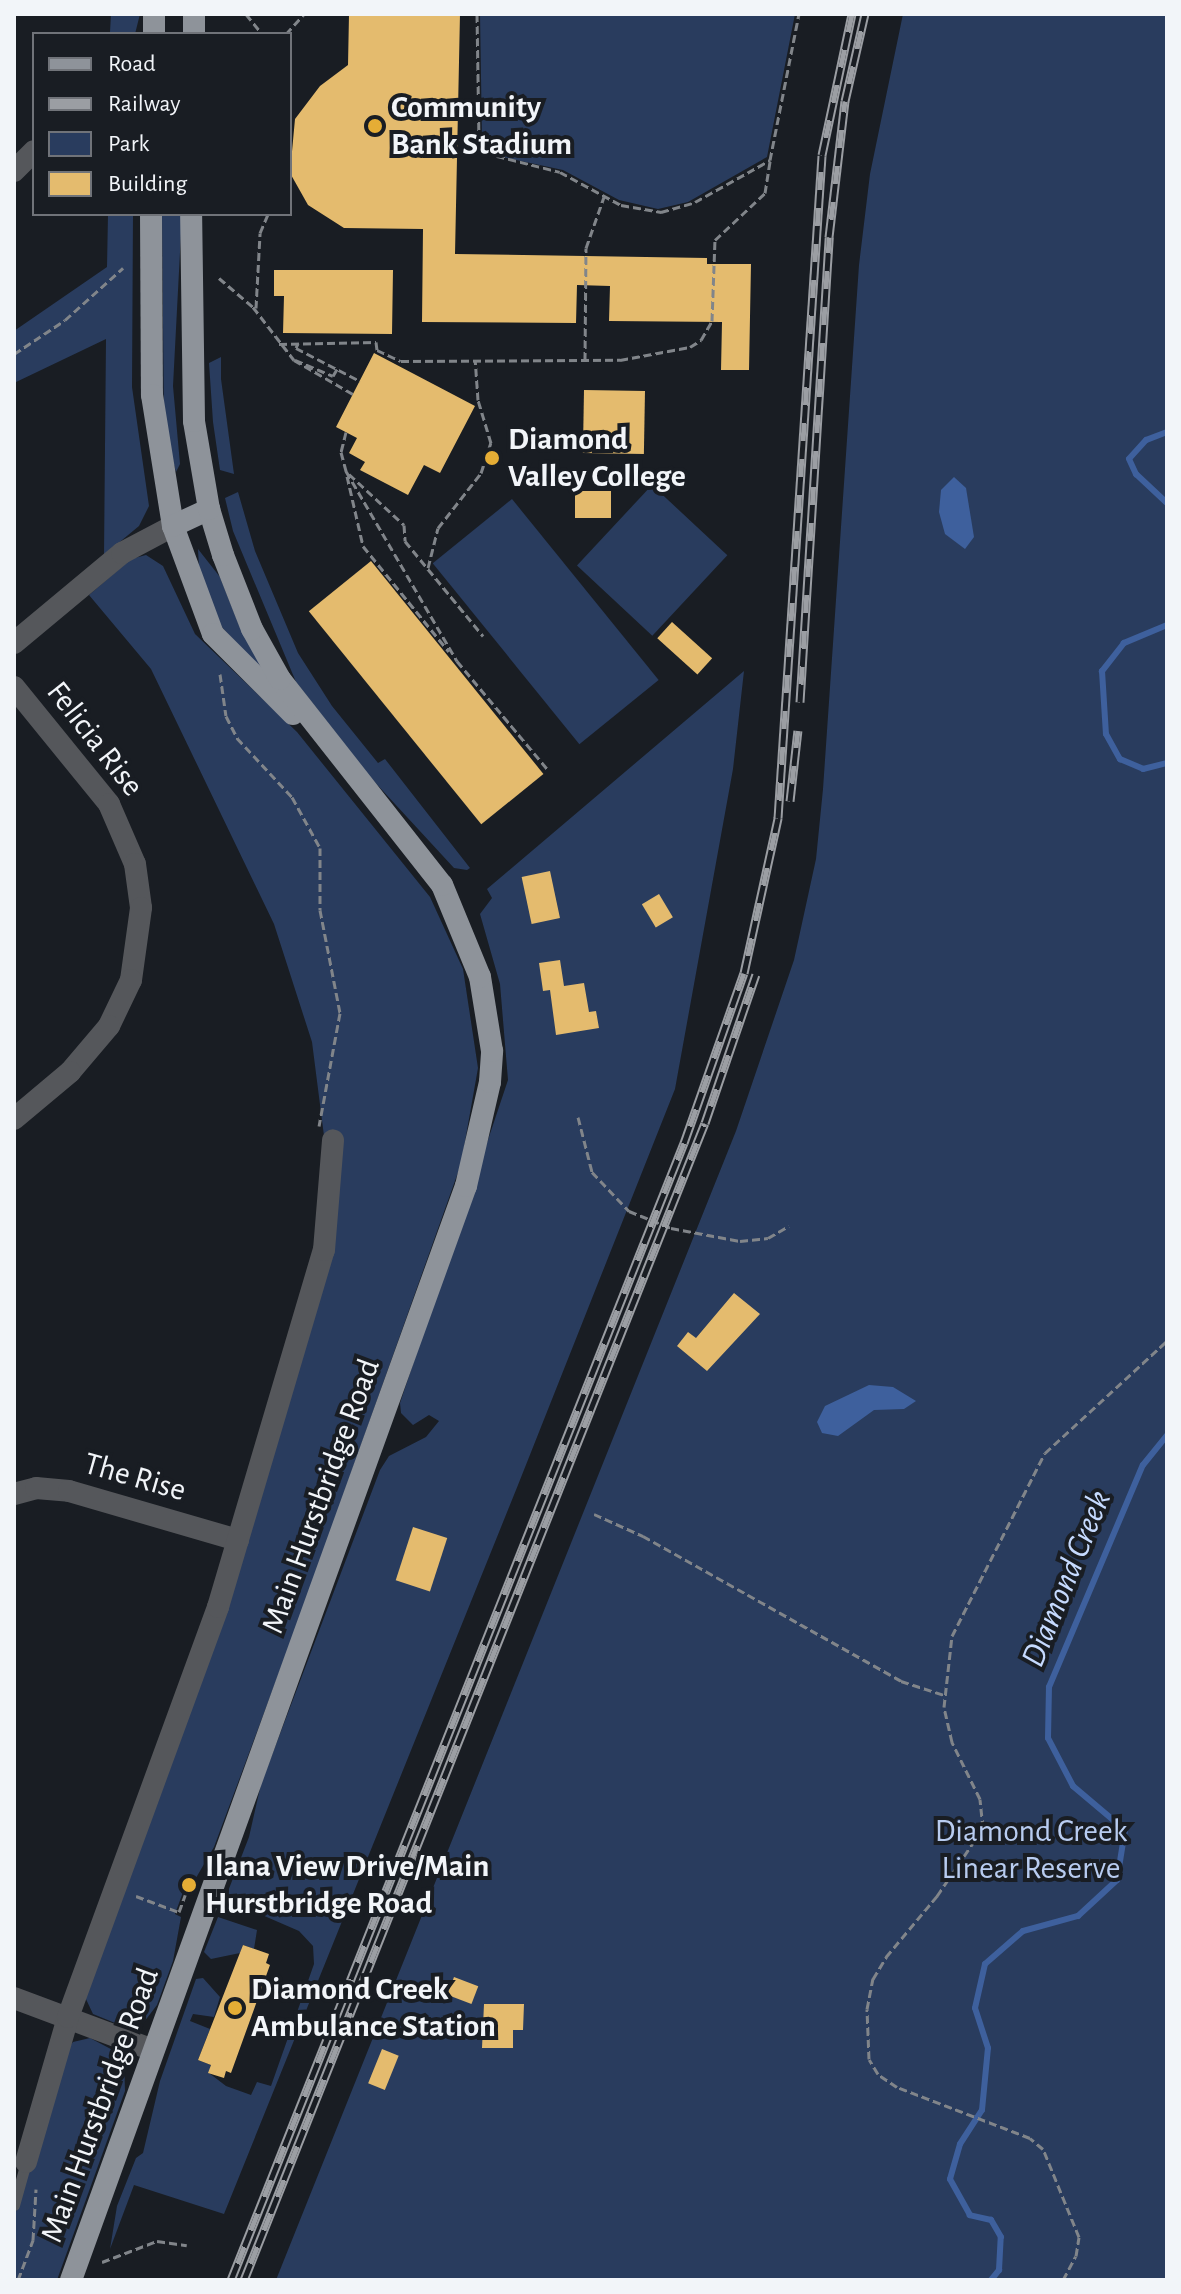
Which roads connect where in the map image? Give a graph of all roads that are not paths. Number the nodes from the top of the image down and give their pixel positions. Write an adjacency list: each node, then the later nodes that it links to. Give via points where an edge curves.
1 (32, 153): 2 (street)
2 (14, 171)
3 (151, 216): 6 (main road, Main Hurstbridge Road, via 152,395)
4 (191, 216): 5 (main road, Main Hurstbridge Road, via 190,376)
5 (209, 509): 6 (main road); 9 (main road, Main Hurstbridge Road, via 252,629 280,679)
6 (173, 526): 7 (street, via 122,553); 9 (main road, Main Hurstbridge Road, via 213,634)
7 (14, 643)
8 (14, 687): 10 (street, Felicia Rise, via 109,804 135,864 141,908 131,980 109,1026 70,1072)
9 (334, 754): 16 (main road, Main Hurstbridge Road, via 442,885 464,930 486,1006 490,1082 461,1199)
10 (14, 1119)
11 (326, 1139): 13 (street, Main Hurstbridge Road, via 324,1250)
12 (14, 1494): 13 (street, The Rise, via 36,1488 69,1491)
13 (238, 1540): 15 (street, Main Hurstbridge Road, via 210,1631)
14 (14, 1998): 15 (street)
15 (68, 2017): 16 (street); 17 (street, Main Hurstbridge Road)
16 (153, 2050): 19 (main road, Main Hurstbridge Road)
17 (25, 2166): 18 (lane, Main Hurstbridge Road)
18 (14, 2205)
19 (71, 2280)

